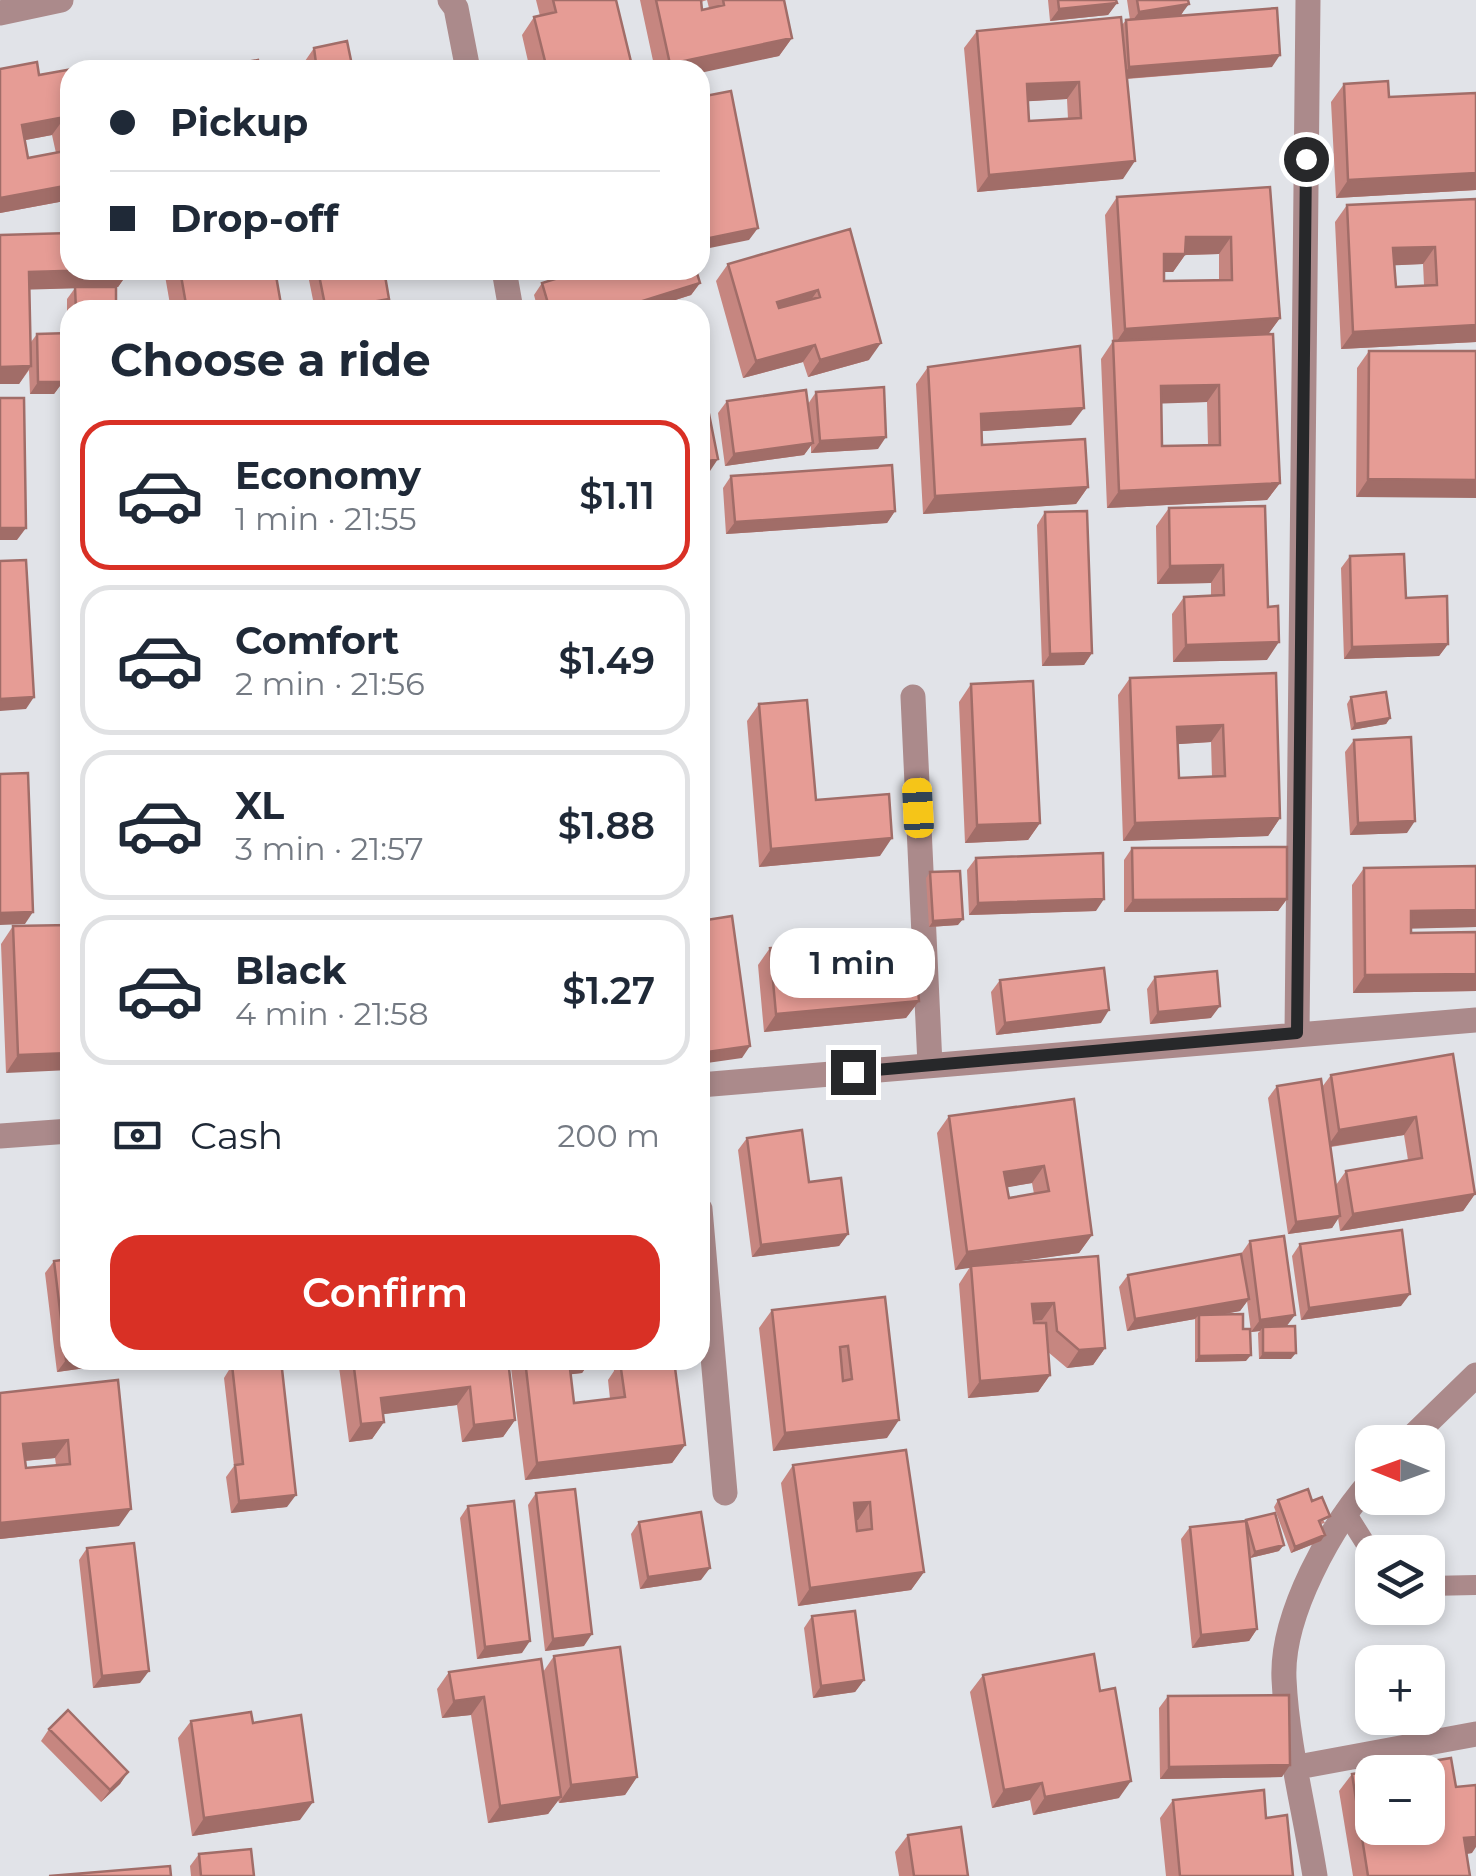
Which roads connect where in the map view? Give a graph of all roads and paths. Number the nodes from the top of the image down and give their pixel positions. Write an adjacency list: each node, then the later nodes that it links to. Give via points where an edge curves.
1 (61, 0): 4 (street)
2 (450, 0): 5 (street)
3 (1308, 0): 8 (street)
4 (0, 14)
5 (466, 60)
6 (912, 698): 9 (street)
7 (1476, 1020): 8 (street)
8 (1297, 1033): 9 (street)
9 (930, 1065): 10 (street)
10 (710, 1083)
11 (60, 1132): 12 (street)
12 (0, 1136)
13 (710, 1323): 16 (street)
14 (1476, 1375): 15 (street)
15 (1425, 1425)
16 (725, 1493)
17 (1355, 1500): 18 (street)
18 (1345, 1511): 19 (lane); 23 (street, via 1290,1622 1284,1677)
19 (1360, 1535)
20 (1476, 1585): 21 (lane)
21 (1445, 1586)
22 (1476, 1734): 23 (street)
23 (1298, 1766): 24 (street)
24 (1315, 1876)

